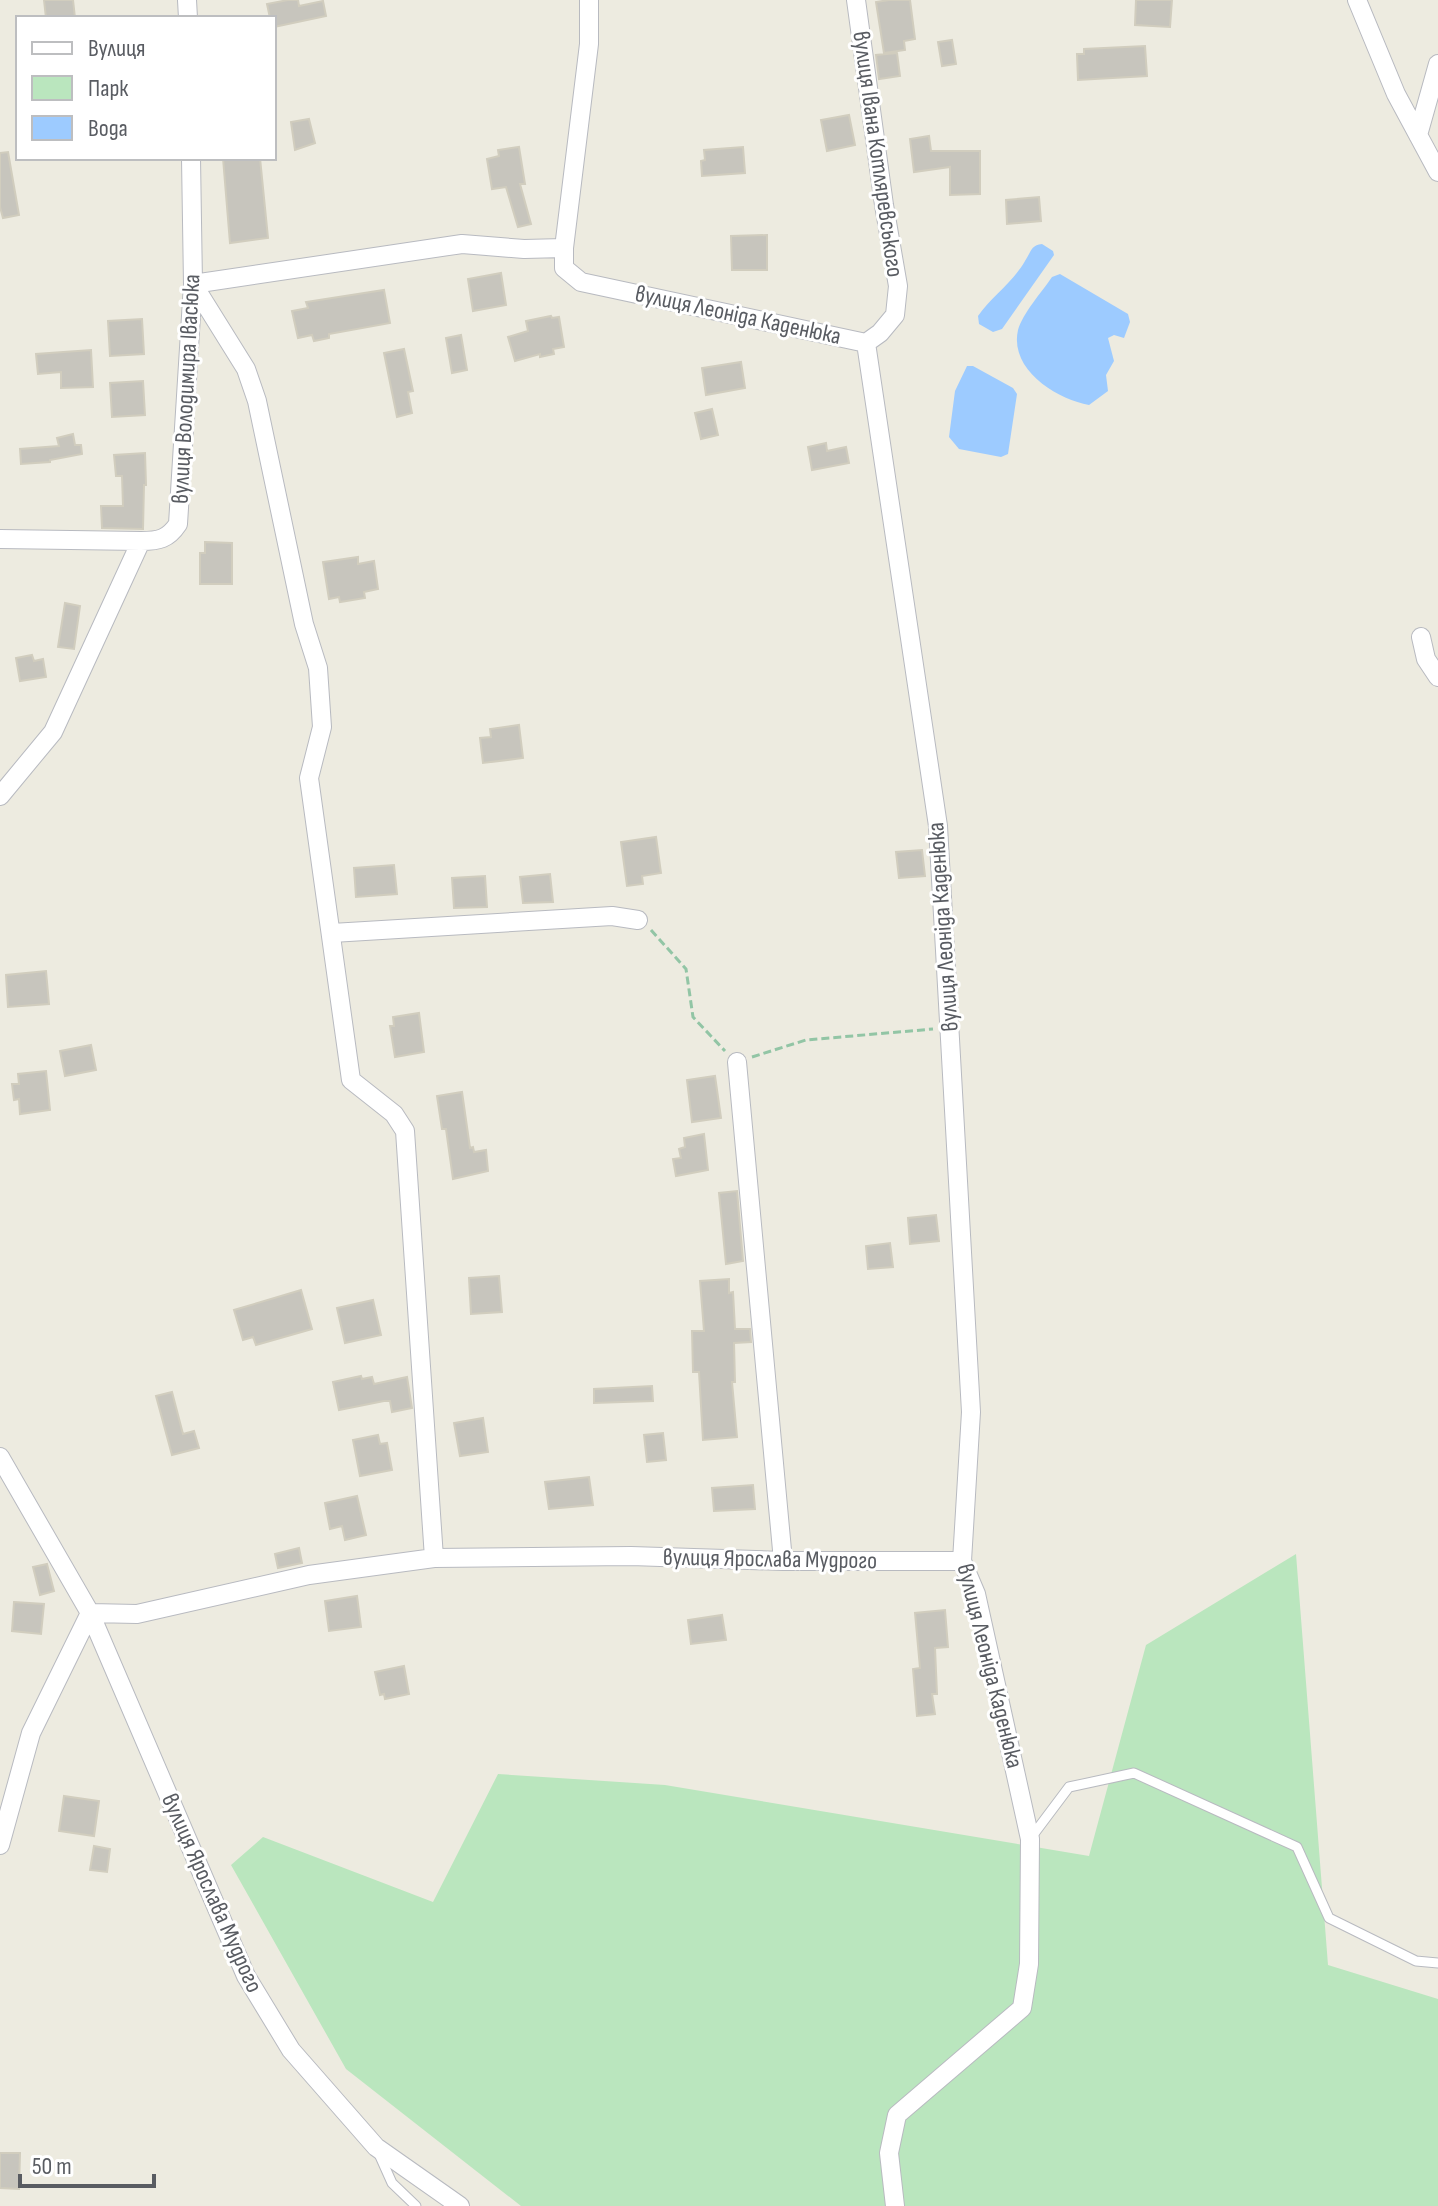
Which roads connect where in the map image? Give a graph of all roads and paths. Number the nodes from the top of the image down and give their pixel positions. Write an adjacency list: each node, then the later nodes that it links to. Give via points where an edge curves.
1 (589, 0): 8 (street, via 589,44)
2 (856, 0): 10 (street, вулиця Івана Котляревського, via 898,286 895,315)
3 (1357, 0): 5 (street)
4 (1438, 64): 5 (street)
5 (1418, 135): 7 (street)
6 (191, 160): 9 (street, вулиця Володимира Івасюка)
7 (1438, 172)
8 (564, 248): 9 (street, via 462,244); 10 (street, вулиця Леоніда Каденюка, via 564,268 581,282)
9 (193, 284): 12 (street, вулиця Володимира Івасюка, via 178,524 157,541); 17 (street, via 246,369 257,401 318,668 322,727 309,778)
10 (866, 343): 18 (street, вулиця Леоніда Каденюка, via 938,826)
11 (0, 539): 12 (street)
12 (141, 541): 15 (street, via 53,732)
13 (1421, 637): 14 (street, via 1426,659)
14 (1438, 677)
15 (0, 796)
16 (638, 920): 17 (street, via 612,916); 19 (path, via 686,969 693,1017)
17 (332, 933): 21 (street, via 351,1080 394,1114 405,1131)
18 (950, 1028): 19 (path, via 806,1040); 23 (street, вулиця Леоніда Каденюка, via 971,1412)
19 (737, 1062): 22 (street)
20 (0, 1457): 24 (street, вулиця Ярослава Мудрого)
21 (434, 1558): 22 (street, вулиця Ярослава Мудрого); 24 (street, вулиця Ярослава Мудрого, via 309,1575 137,1614)
22 (783, 1561): 23 (street, вулиця Ярослава Мудрого)
23 (962, 1561): 25 (street, вулиця Леоніда Каденюка, via 976,1594)
24 (90, 1613): 26 (street, via 31,1733); 28 (street, вулиця Ярослава Мудрого, via 246,1976 291,2050)
25 (1030, 1839): 27 (lane, via 1069,1787 1134,1773 1297,1847 1329,1918 1416,1961); 31 (street, вулиця Леоніда Каденюка, via 1029,1964 1022,2008 897,2115 889,2153)
26 (0, 1845)
27 (1438, 1963)
28 (376, 2147): 29 (lane, via 392,2183); 30 (street, вулиця Ярослава Мудрого)
29 (416, 2206)
30 (460, 2206)
31 (895, 2206)

